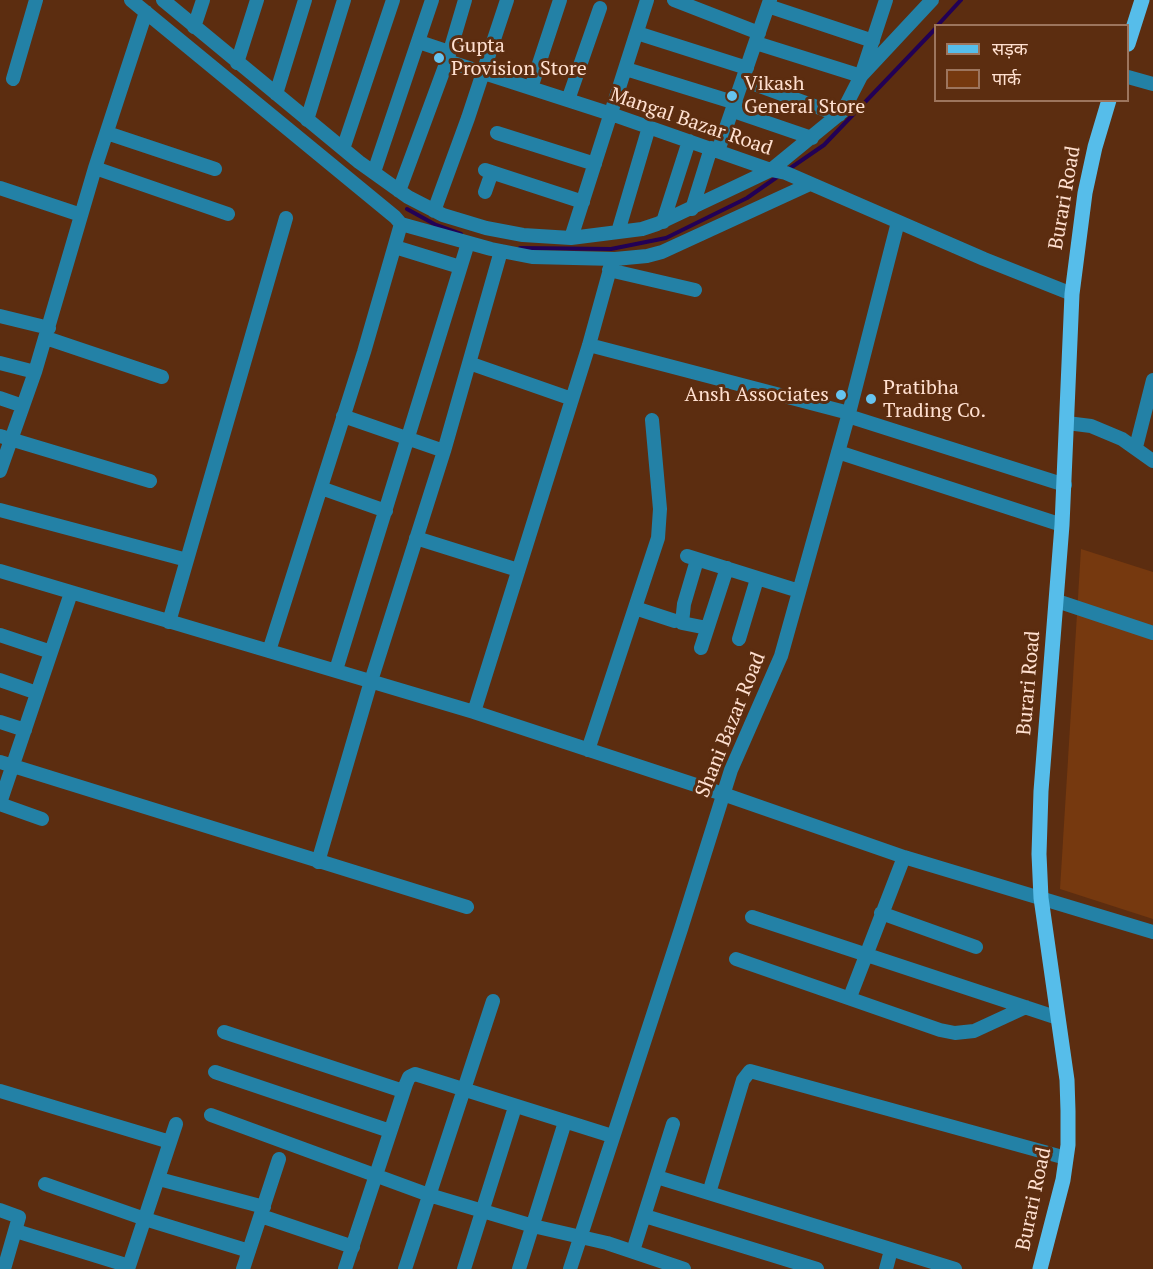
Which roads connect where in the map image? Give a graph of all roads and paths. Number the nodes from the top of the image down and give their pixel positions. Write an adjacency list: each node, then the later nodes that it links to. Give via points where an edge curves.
1 (36, 0): 35 (street)
2 (131, 0): 21 (street)
3 (163, 0): 22 (street)
4 (202, 0): 22 (street)
5 (258, 0): 29 (street)
6 (305, 0): 38 (street)
7 (344, 0): 44 (street)
8 (393, 0): 50 (street)
9 (422, 0): 56 (street)
10 (432, 0): 27 (street)
11 (465, 0): 28 (street)
12 (507, 0): 31 (street)
13 (560, 0): 37 (street)
14 (647, 0): 23 (street)
15 (674, 0): 24 (street)
16 (932, 0): 33 (street)
17 (1142, 0): 26 (main road)
18 (883, 1): 25 (street)
19 (769, 3): 24 (street); 25 (street)
20 (600, 8): 39 (street)
21 (146, 12): 46 (street); 69 (street)
22 (194, 27): 29 (street)
23 (637, 33): 30 (street); 32 (street)
24 (758, 38): 32 (street); 33 (street)
25 (873, 41): 33 (street)
26 (1129, 41)
27 (419, 42): 28 (street, Mangal Bazar Road); 56 (street)
28 (448, 56): 31 (street, Mangal Bazar Road); 59 (street)
29 (237, 63): 38 (street)
30 (626, 69): 41 (street); 42 (street)
31 (483, 72): 37 (street, Mangal Bazar Road); 63 (street)
32 (745, 74): 41 (street); 43 (street)
33 (861, 76): 43 (street)
34 (1129, 77): 36 (street)
35 (13, 79)
36 (1153, 84)
37 (531, 88): 39 (street, Mangal Bazar Road)
38 (276, 94): 44 (street)
39 (568, 100): 42 (street, Mangal Bazar Road)
40 (1108, 102): 78 (main road, Burari Road, via 1085,193)
41 (734, 107): 48 (street); 51 (street)
42 (611, 114): 45 (street, Mangal Bazar Road); 52 (street)
43 (839, 115): 48 (street)
44 (307, 120): 50 (street)
45 (650, 127): 49 (street, Mangal Bazar Road); 70 (street)
46 (107, 133): 53 (street); 54 (street)
47 (497, 133): 52 (street)
48 (812, 138): 55 (street)
49 (689, 141): 51 (street, Mangal Bazar Road); 67 (street)
50 (343, 149): 56 (street)
51 (715, 150): 55 (street, Mangal Bazar Road); 62 (street)
52 (595, 164): 61 (street)
53 (95, 168): 64 (street); 65 (street)
54 (215, 169)
55 (771, 170): 57 (street, Mangal Bazar Road); 62 (street)
56 (371, 171): 59 (street)
57 (805, 182): 68 (street, Mangal Bazar Road); 75 (street, via 662,252)
58 (0, 188): 64 (street)
59 (399, 191): 63 (street)
60 (485, 192): 61 (street, via 488,171)
61 (583, 202): 71 (street)
62 (692, 208): 67 (street)
63 (434, 212): 71 (street, via 523,235)
64 (81, 214): 80 (street)
65 (228, 214)
66 (286, 218): 108 (street)
67 (663, 222): 70 (street)
68 (898, 222): 78 (street, Mangal Bazar Road); 90 (street, Shani Bazar Road)
69 (401, 224): 72 (street); 73 (street)
70 (618, 232): 71 (street)
71 (571, 238)
72 (468, 243): 74 (street); 76 (street)
73 (395, 247): 76 (street); 91 (street)
74 (501, 251): 75 (street); 83 (street)
75 (612, 265): 77 (street); 81 (street)
76 (460, 267): 95 (street)
77 (694, 290)
78 (1072, 294): 93 (main road, Burari Road)
79 (0, 315): 80 (street)
80 (47, 333): 84 (street); 85 (street)
81 (589, 345): 88 (street); 90 (street)
82 (0, 363): 84 (street)
83 (469, 363): 88 (street); 97 (street)
84 (35, 372): 89 (street)
85 (162, 377)
86 (1152, 385): 96 (street)
87 (0, 398): 89 (street)
88 (572, 399): 110 (street)
89 (23, 406): 94 (street)
90 (849, 415): 98 (street, Shani Bazar Road); 102 (street)
91 (344, 416): 95 (street); 103 (street)
92 (652, 420): 116 (street, via 660,509 658,538)
93 (1067, 423): 96 (street, via 1099,429); 102 (main road, Burari Road)
94 (5, 438): 100 (street); 101 (street)
95 (408, 439): 97 (street); 105 (street)
96 (1136, 447): 99 (street)
97 (444, 451): 107 (street)
98 (838, 452): 106 (street); 113 (street, Shani Bazar Road)
99 (1153, 460)
100 (0, 471)
101 (150, 481)
102 (1065, 485): 106 (main road, Burari Road)
103 (321, 488): 105 (street); 124 (street)
104 (0, 510): 108 (street)
105 (386, 511): 126 (street)
106 (1062, 525): 115 (main road, Burari Road)
107 (417, 538): 110 (street); 128 (street)
108 (187, 560): 118 (street)
109 (726, 568): 112 (street); 119 (street); 119 (street, via 692,558 682,623)
110 (518, 570): 130 (street)
111 (0, 571): 114 (street)
112 (757, 579): 113 (street); 122 (street)
113 (799, 591): 135 (street, Shani Bazar Road, via 781,656)
114 (71, 593): 118 (street); 125 (street)
115 (1057, 601): 120 (street); 140 (main road, Burari Road, via 1041,791)
116 (635, 608): 117 (street); 133 (street)
117 (675, 621)
118 (169, 622): 124 (street)
119 (707, 628): 123 (street)
120 (1153, 633)
121 (0, 635): 125 (street)
122 (739, 639)
123 (701, 648)
124 (269, 651): 126 (street)
125 (51, 652): 129 (street)
126 (336, 670): 128 (street)
127 (0, 680): 129 (street)
128 (371, 681): 130 (street); 139 (street)
129 (37, 693): 132 (street)
130 (474, 712): 133 (street)
131 (0, 722): 132 (street)
132 (25, 730): 134 (street)
133 (588, 750): 135 (street)
134 (6, 764): 136 (street); 139 (street)
135 (723, 794): 138 (street); 163 (street, Shani Bazar Road)
136 (0, 803): 137 (street)
137 (42, 819)
138 (904, 857): 140 (street); 142 (street)
139 (318, 862): 141 (street)
140 (1041, 898): 144 (street); 151 (main road, Burari Road)
141 (467, 908)
142 (881, 914): 145 (street); 146 (street)
143 (752, 917): 146 (street)
144 (1153, 932)
145 (975, 947)
146 (865, 954): 148 (street); 150 (street)
147 (736, 959): 148 (street)
148 (849, 997): 150 (street, via 955,1033 974,1031)
149 (494, 1001): 154 (street)
150 (1026, 1007): 151 (street)
151 (1058, 1018): 165 (main road, Burari Road, via 1067,1080)
152 (224, 1032): 156 (street)
153 (214, 1072): 162 (street)
154 (464, 1088): 156 (street, via 415,1074 409,1077); 157 (street); 172 (street)
155 (0, 1091): 164 (street)
156 (403, 1091): 162 (street)
157 (515, 1107): 159 (street); 174 (street)
158 (211, 1115): 167 (street)
159 (565, 1122): 163 (street); 178 (street)
160 (176, 1124): 164 (street)
161 (674, 1124): 168 (street)
162 (390, 1131): 167 (street)
163 (612, 1136): 180 (street, Shani Bazar Road)
164 (170, 1142): 169 (street)
165 (1066, 1158): 171 (street, via 750,1071 743,1080); 197 (main road, Burari Road)
166 (279, 1159): 175 (street)
167 (376, 1174): 172 (street); 181 (street)
168 (657, 1177): 171 (street); 176 (street)
169 (159, 1179): 175 (street); 177 (street)
170 (45, 1184): 177 (street)
171 (709, 1193): 182 (street)
172 (429, 1195): 174 (street); 189 (street)
173 (0, 1210): 179 (street, via 19,1217)
174 (483, 1210): 178 (street); 190 (street)
175 (263, 1212): 181 (street); 183 (street)
176 (645, 1216): 184 (street); 194 (street)
177 (145, 1219): 183 (street); 186 (street)
178 (533, 1226): 180 (street); 191 (street)
179 (16, 1231): 185 (street); 186 (street)
180 (580, 1237): 184 (street); 192 (street, Shani Bazar Road)
181 (353, 1247): 188 (street)
182 (891, 1250): 195 (street); 196 (street)
183 (249, 1251): 187 (street)
184 (633, 1251): 193 (street)
185 (4, 1260)
186 (128, 1268)
187 (243, 1269)
188 (345, 1269)
189 (405, 1269)
190 (464, 1269)
191 (519, 1269)
192 (570, 1269)
193 (684, 1269)
194 (817, 1269)
195 (886, 1269)
196 (955, 1269)
197 (1040, 1269)

